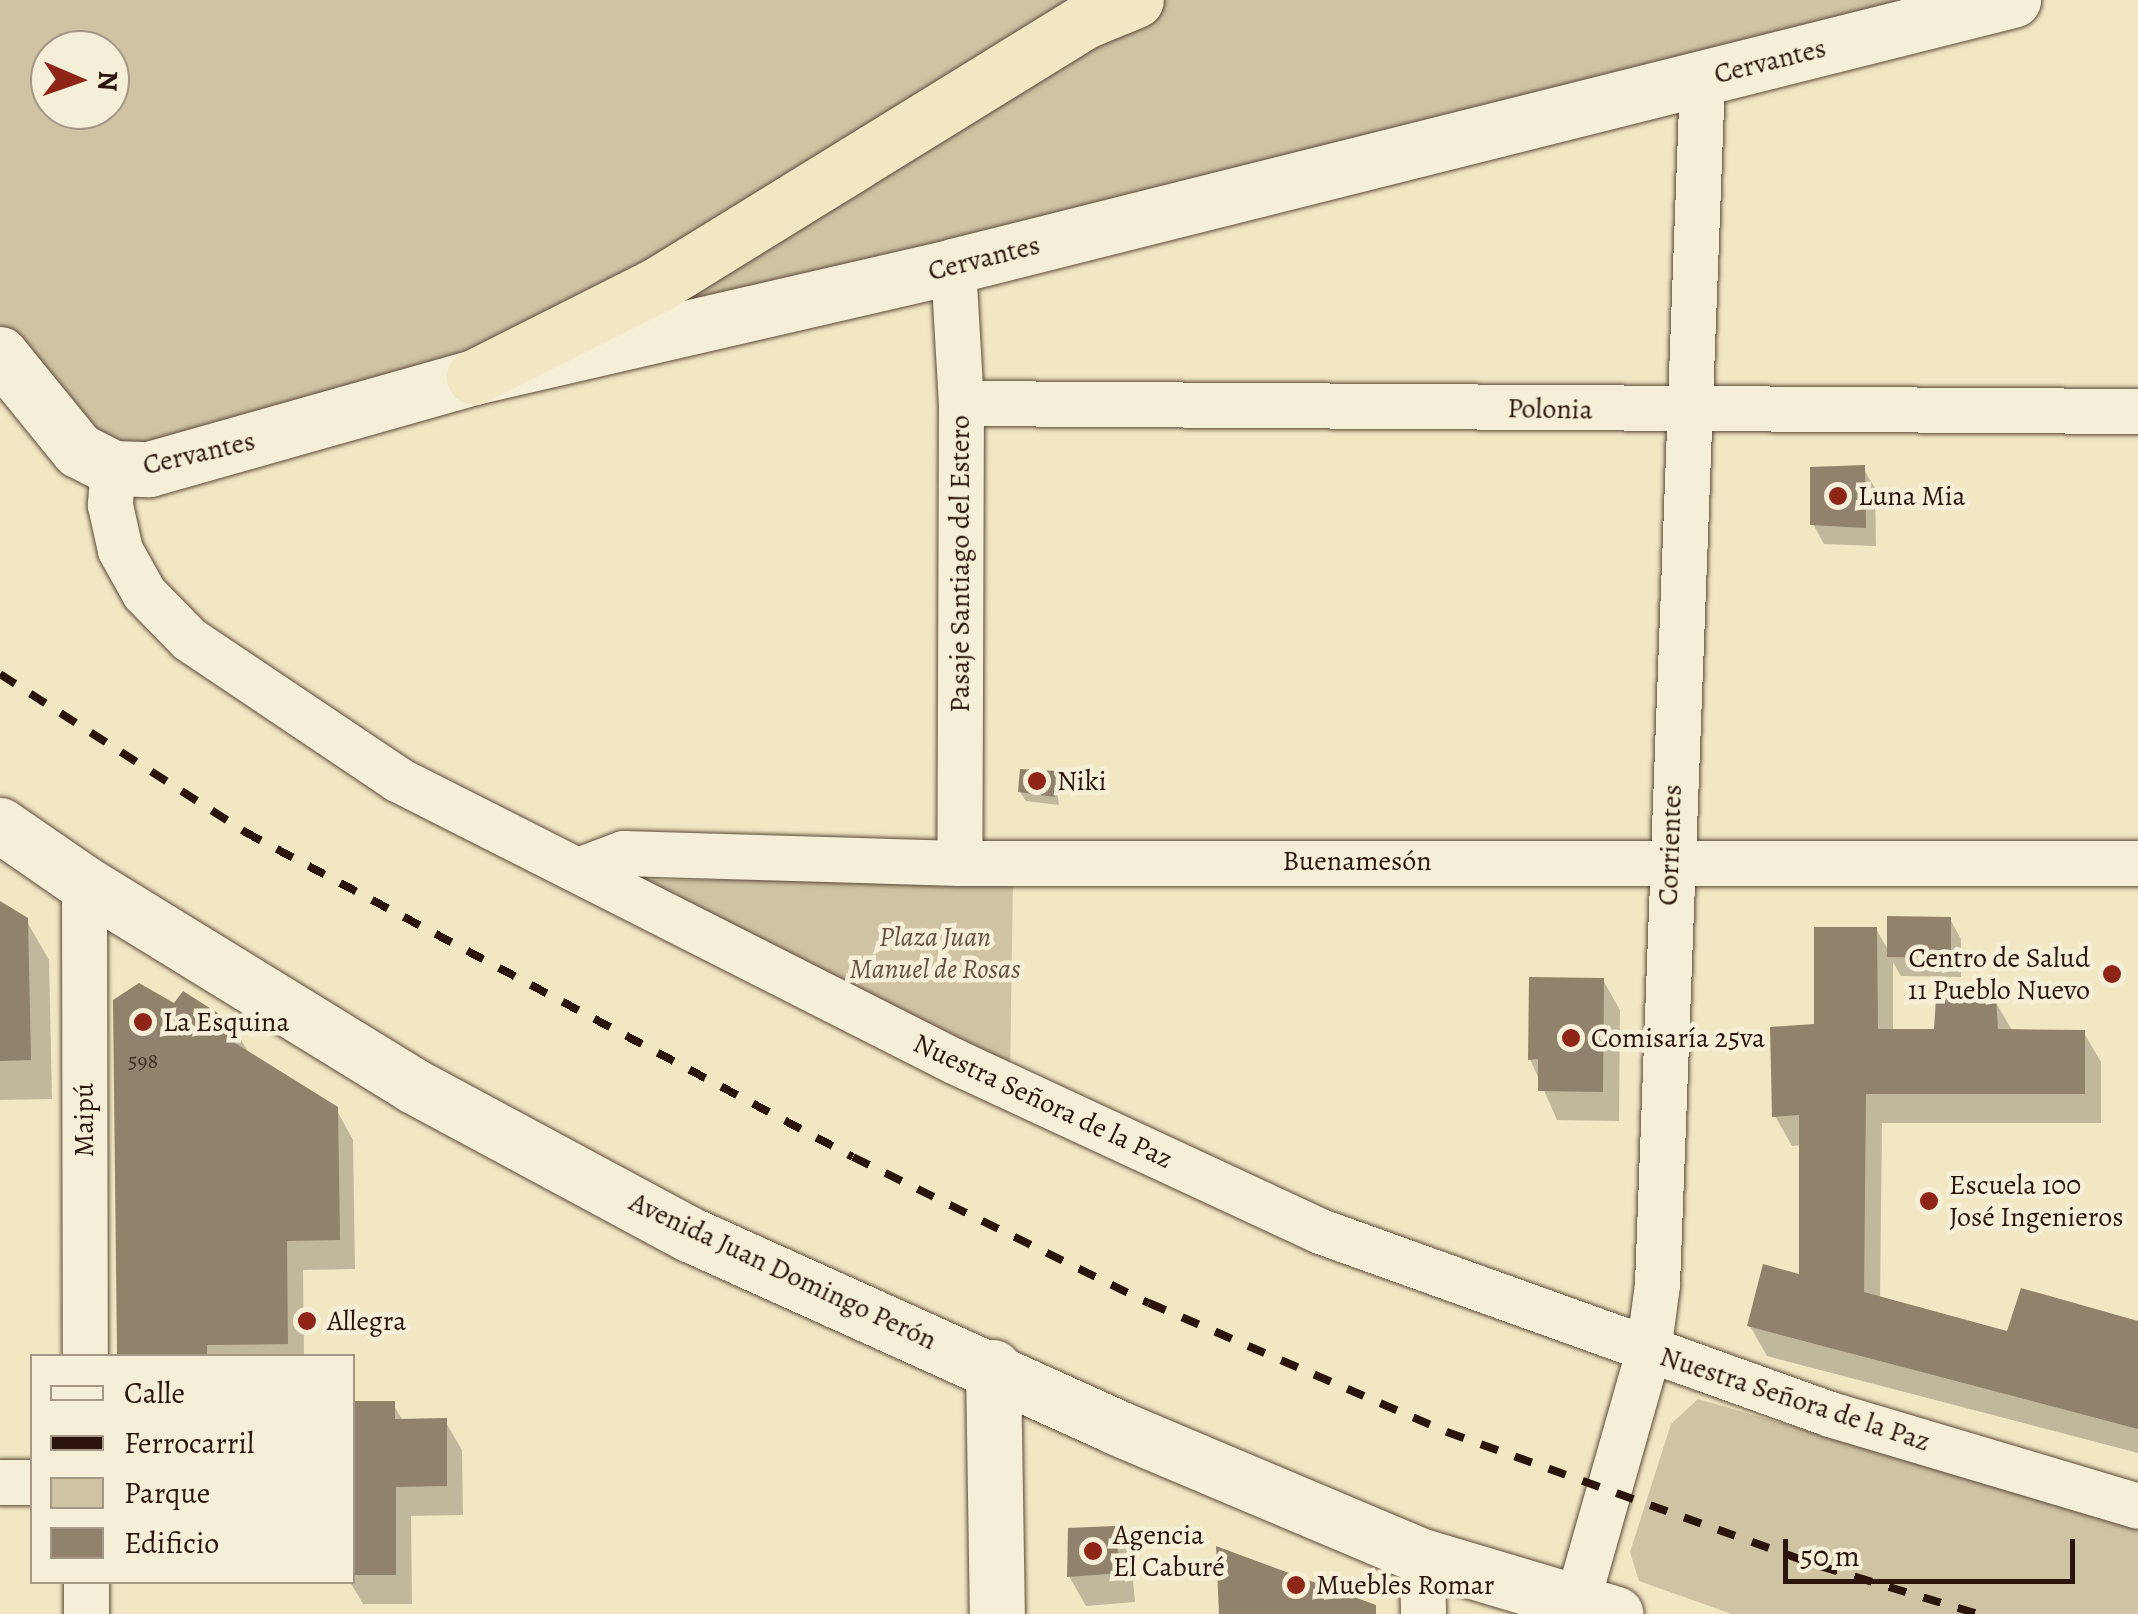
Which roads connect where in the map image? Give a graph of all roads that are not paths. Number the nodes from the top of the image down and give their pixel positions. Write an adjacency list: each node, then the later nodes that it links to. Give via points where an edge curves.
1 (1136, 0): 6 (highway, via 1085,20 657,285)
2 (2013, 0): 3 (main road, Cervantes)
3 (1702, 79): 4 (main road, Cervantes); 8 (street, Corrientes)
4 (953, 266): 6 (main road, Cervantes); 7 (street, Pasaje Santiago del Estero)
5 (0, 354): 10 (main road, Cervantes, via 78,450)
6 (474, 377): 10 (main road, Cervantes, via 194,459)
7 (962, 403): 8 (street, Polonia); 13 (street, Pasaje Santiago del Estero)
8 (1685, 410): 9 (street, Polonia); 12 (street, Corrientes)
9 (2138, 411)
10 (113, 468): 15 (street, Nuestra Señora de la Paz, via 110,506 120,550 144,593 189,639 397,779)
11 (0, 825): 16 (main road, Avenida Juan Domingo Perón)
12 (1669, 860): 13 (street, Buenamesón); 14 (street, Buenamesón); 17 (street, Corrientes, via 1657,1284)
13 (959, 863): 15 (street, Buenamesón, via 623,853)
14 (2138, 863)
15 (578, 870): 17 (street, Nuestra Señora de la Paz, via 954,1062 1320,1230)
16 (84, 883): 18 (street, Maipú); 19 (main road, Avenida Juan Domingo Perón, via 414,1086 689,1234)
17 (1648, 1351): 22 (street, Nuestra Señora de la Paz); 25 (street, Corrientes)
18 (85, 1354)
19 (993, 1368): 23 (main road, Avenida Juan Domingo Perón); 27 (main road)
20 (0, 1482): 21 (street)
21 (30, 1482)
22 (2138, 1506)
23 (1422, 1556): 25 (main road, Avenida Juan Domingo Perón); 28 (street)
24 (86, 1584): 26 (street)
25 (1597, 1608)
26 (86, 1614)
27 (997, 1614)
28 (1423, 1614)

